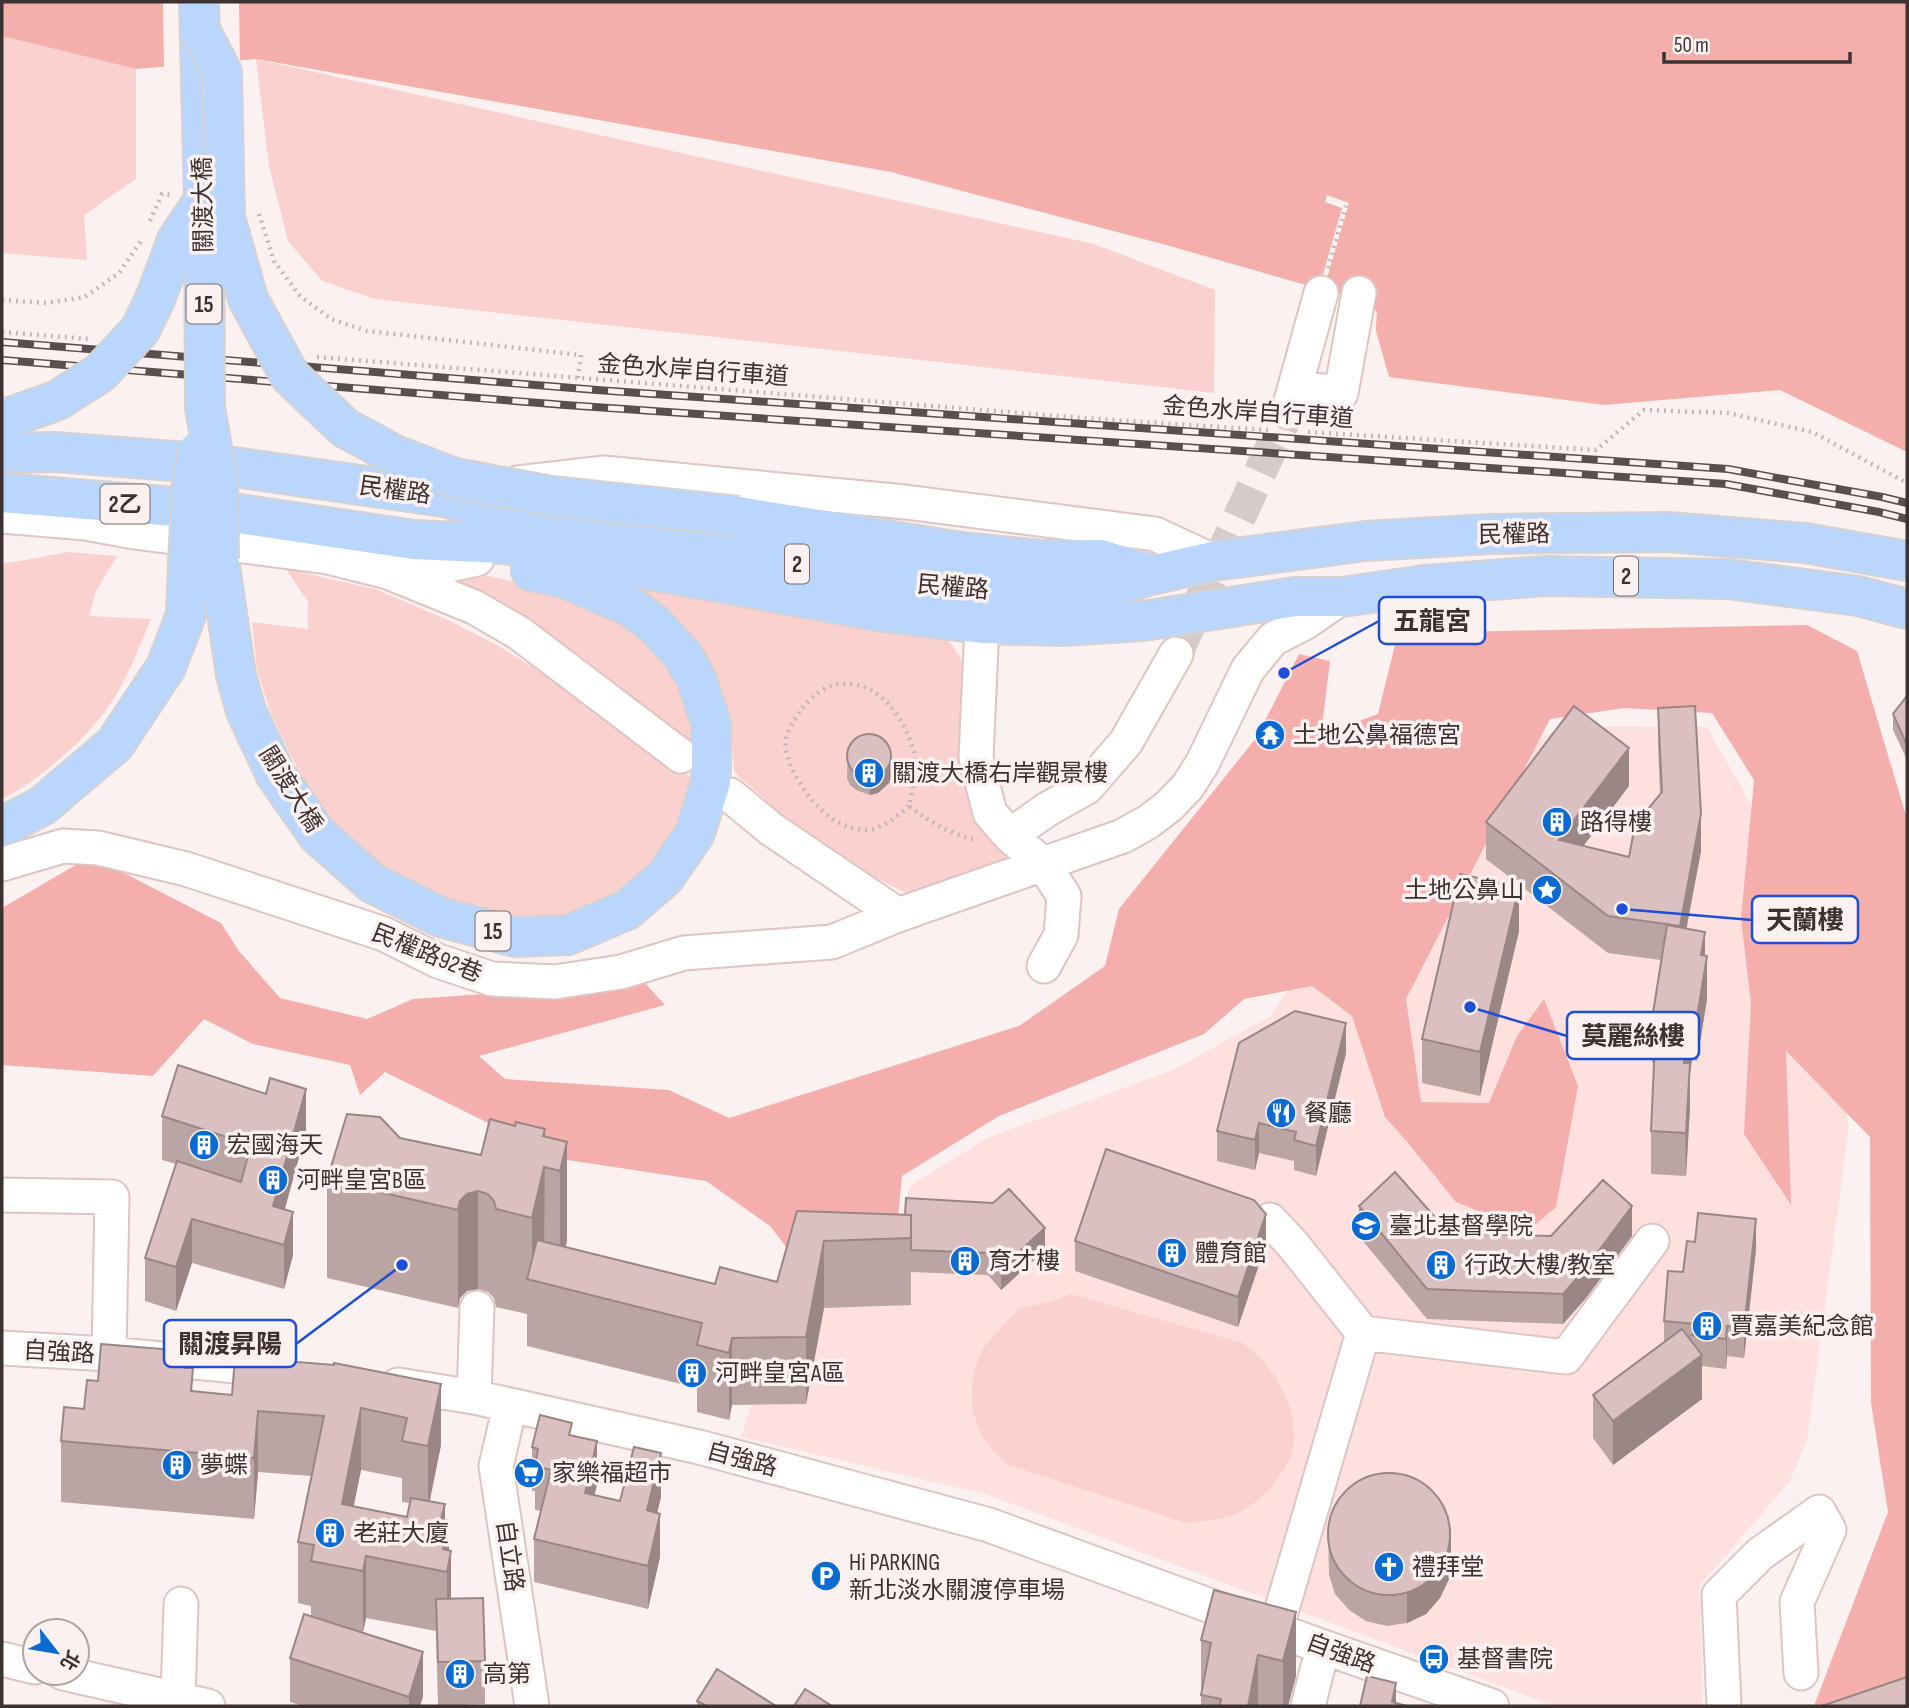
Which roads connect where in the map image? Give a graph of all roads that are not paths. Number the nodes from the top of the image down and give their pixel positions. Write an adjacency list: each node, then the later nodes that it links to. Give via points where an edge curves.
1 (200, 16): 2 (main road, 關渡大橋 / 15); 22 (main road, bridge, via 222,72 225,217 248,299 290,376 345,428 395,455 455,478 551,496 738,516 961,552 1043,560 1100,559)
2 (189, 197): 5 (main road, bridge, via 177,240 140,330 100,373 58,400); 21 (main road, 關渡大橋 / 15, bridge, via 205,408 192,482)
3 (1321, 293): 4 (street, via 1292,416 1341,393)
4 (1359, 293)
5 (2, 418)
6 (2, 430): 7 (street, 2乙, via 19,433)
7 (55, 452): 8 (main road, 民權路 / 2乙); 9 (main road, 民權路 / 2乙)
8 (2, 453)
9 (213, 464): 11 (main road, 民權路 / 2)
10 (14, 497): 12 (main road, 民權路 / 2乙)
11 (444, 497): 19 (street, via 479,487 604,473 918,503 1154,534); 22 (main road, 民權路 / 2, via 512,515 964,589 1096,592)
12 (212, 510): 16 (main road, 民權路 / 2)
13 (2, 516): 14 (street, via 86,523)
14 (134, 533): 15 (street, via 18,535); 17 (street)
15 (2, 540)
16 (414, 540): 18 (main road, 關渡大橋 / 15); 25 (main road, 民權路 / 2, via 503,544 884,612)
17 (328, 557): 18 (street, via 361,554 444,566); 27 (street, via 388,572 474,607 519,633)
18 (477, 559): 21 (main road, 關渡大橋 / 15, via 564,578 631,607 682,654 696,678 711,723 711,782 695,833 665,877 627,910 568,935 516,937 440,917 372,883 317,834 276,775 246,711)
19 (1213, 561): 20 (main road, 民權路 / 2, via 1366,541 1654,532 1805,543); 22 (main road, 民權路 / 2)
20 (1907, 561)
21 (203, 562): 29 (main road, 關渡大橋 / 15, via 166,667 115,744 42,806)
22 (1151, 575)
23 (1342, 597): 24 (main road, 民權路 / 2, via 1545,576 1644,576 1728,579 1858,596); 25 (main road, 民權路 / 2, via 1295,597 1143,621 1063,626); 31 (street, 民權路, via 1272,639 1248,669 1202,764 1169,806 1124,836)
24 (1907, 610)
25 (982, 624): 30 (street, via 976,758 990,813)
26 (1176, 653): 30 (street, via 1126,741 1087,787)
27 (681, 756)
28 (730, 795): 33 (street)
29 (2, 827)
30 (1010, 836): 31 (street)
31 (1043, 863): 33 (street, 民權路); 34 (street, via 1065,896 1062,935)
32 (2, 864): 33 (street, 民權路92巷, via 63,846 98,848 173,866 384,934 438,961 492,979 555,982 621,972 684,953 832,942)
33 (898, 915)
34 (1044, 966)
35 (2, 1195): 41 (street, via 113,1197)
36 (1270, 1220): 39 (street)
37 (1652, 1241): 39 (street, via 1566,1357)
38 (477, 1308): 44 (street)
39 (1363, 1332): 47 (street)
40 (2, 1349): 41 (street, 自強路)
41 (109, 1354): 42 (street, 自強路)
42 (302, 1373)
43 (370, 1381): 44 (street, 自強路)
44 (474, 1397): 45 (street, 自強路)
45 (510, 1406): 47 (street, 自強路, via 699,1447 989,1525); 55 (street, 自立路, via 496,1466)
46 (181, 1604): 54 (street)
47 (1276, 1629): 48 (street, 自強路)
48 (1322, 1647): 53 (street, 自強路); 56 (street)
49 (2, 1659): 50 (street)
50 (21, 1664)
51 (1801, 1673): 58 (street, via 1797,1602 1829,1530 1819,1512 1760,1555 1719,1595)
52 (91, 1679): 54 (street)
53 (1435, 1696): 57 (street, 自強路)
54 (193, 1703)
55 (532, 1706)
56 (1308, 1706)
57 (1492, 1706)
58 (1724, 1706)

